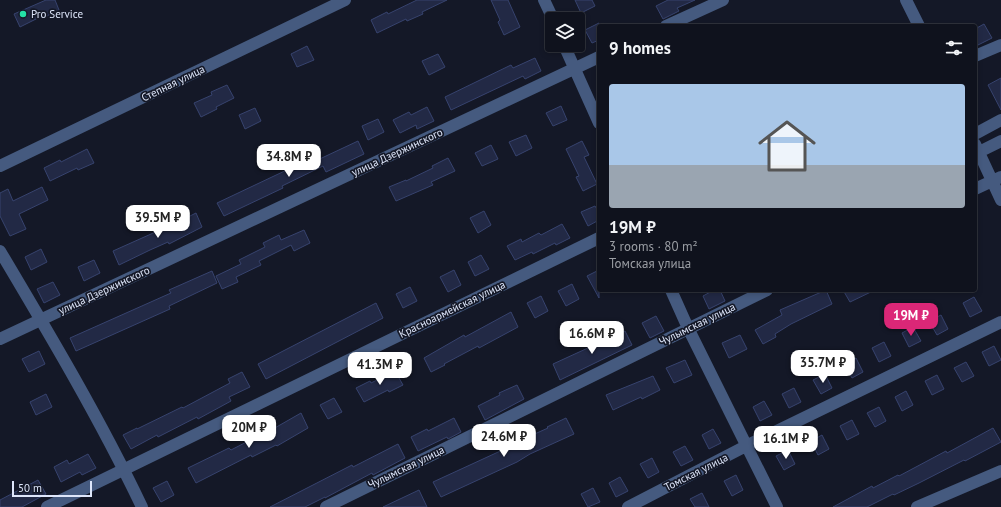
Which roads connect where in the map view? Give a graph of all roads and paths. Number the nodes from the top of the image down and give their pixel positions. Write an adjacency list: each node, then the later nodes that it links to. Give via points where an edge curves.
1 (345, 0): 18 (street, Степная улица)
2 (544, 0): 5 (street)
3 (723, 0): 6 (street)
4 (906, 0): 7 (street)
5 (550, 12)
6 (670, 24)
7 (917, 24)
8 (1001, 45): 10 (street)
9 (567, 52): 12 (street)
10 (977, 55)
11 (597, 58): 12 (street, улица Дзержинского)
12 (575, 68): 13 (street); 26 (street, улица Дзержинского)
13 (597, 118)
14 (1001, 120): 15 (street)
15 (977, 133)
16 (1001, 140): 17 (street)
17 (977, 148): 19 (street)
18 (0, 166)
19 (996, 179): 20 (street); 21 (street)
20 (977, 188)
21 (1001, 200)
22 (597, 239): 31 (street, Красноармейская улица)
23 (0, 251): 26 (street)
24 (672, 292): 28 (street)
25 (763, 292): 28 (street, Чулымская улица)
26 (41, 320): 29 (street, улица Дзержинского); 31 (street)
27 (1001, 322): 30 (street, Томская улица)
28 (688, 328): 30 (street); 35 (street, Чулымская улица)
29 (0, 339)
30 (746, 446): 36 (street, Томская улица); 37 (street)
31 (124, 469): 33 (street, Красноармейская улица); 34 (street)
32 (1001, 471): 38 (street)
33 (47, 507)
34 (142, 507)
35 (326, 507)
36 (628, 507)
37 (777, 507)
38 (917, 507)

